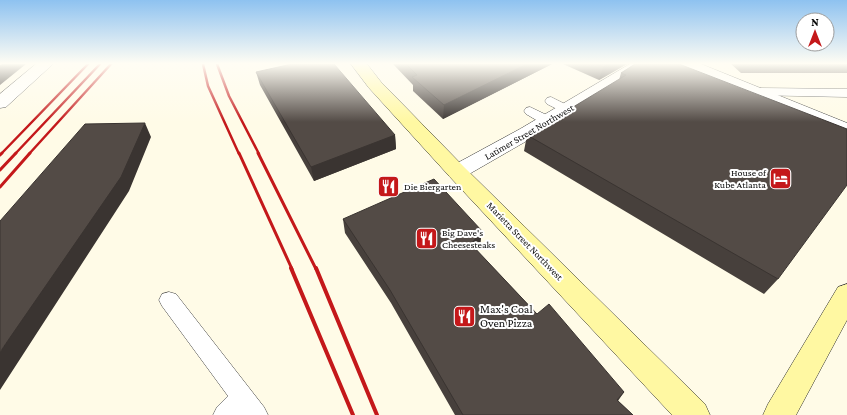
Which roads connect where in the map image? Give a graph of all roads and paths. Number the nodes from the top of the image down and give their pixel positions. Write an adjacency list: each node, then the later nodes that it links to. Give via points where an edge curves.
1 (23, 83): 8 (street)
2 (374, 83): 13 (main road, Marietta Street Northwest)
3 (610, 83): 9 (street, Latimer Street Northwest)
4 (736, 83): 5 (street)
5 (758, 92): 6 (lane); 12 (street)
6 (847, 93)
7 (551, 101): 9 (lane)
8 (0, 103)
9 (567, 110): 11 (street, Latimer Street Northwest)
10 (530, 111): 11 (lane)
11 (548, 121): 13 (street, Latimer Street Northwest)
12 (847, 129)
13 (457, 172): 18 (main road, Marietta Street Northwest)
14 (847, 295): 19 (main road)
15 (169, 300): 16 (lane)
16 (250, 407): 17 (lane)
17 (225, 415)
18 (694, 415)
19 (778, 415)

